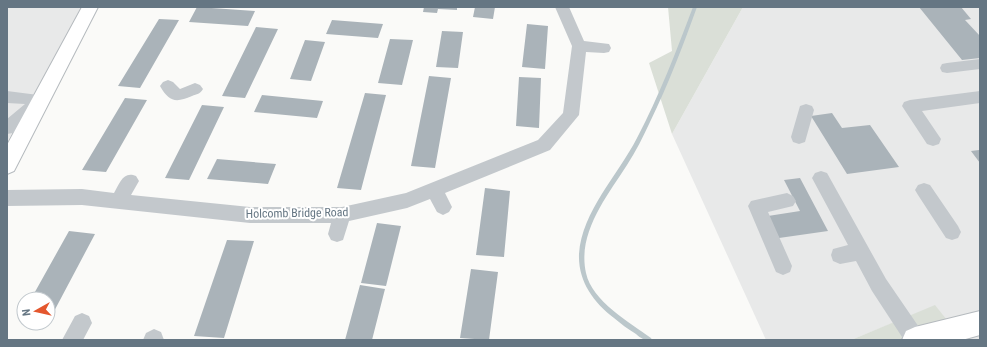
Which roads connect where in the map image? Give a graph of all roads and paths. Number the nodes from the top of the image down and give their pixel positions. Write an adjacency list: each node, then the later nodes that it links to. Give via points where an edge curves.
1 (90, 7): 11 (main road)
2 (562, 7): 3 (street)
3 (579, 46): 4 (street); 19 (street, Holcomb Bridge Road, via 571,115 544,145)
4 (604, 48)
5 (980, 64): 6 (street)
6 (947, 68)
7 (168, 86): 8 (street, via 178,96)
8 (195, 89)
9 (7, 97): 11 (street)
10 (980, 97): 15 (street, via 910,106)
11 (41, 100): 13 (street); 16 (main road)
12 (806, 110): 14 (street)
13 (7, 128)
14 (799, 137)
15 (933, 139)
16 (7, 165)
17 (821, 178): 28 (street)
18 (130, 181): 22 (street)
19 (434, 189): 24 (street); 25 (street, Holcomb Bridge Road, via 407,200)
20 (924, 190): 26 (street)
21 (7, 198): 22 (street, Holcomb Bridge Road, via 82,197)
22 (118, 201): 25 (street, Holcomb Bridge Road, via 250,215)
23 (787, 201): 30 (street, via 757,206)
24 (443, 207)
25 (342, 215): 27 (street)
26 (952, 232)
27 (337, 234)
28 (861, 252): 29 (street); 32 (street)
29 (840, 255)
30 (782, 266)
31 (980, 323): 32 (main road)
32 (916, 340)

